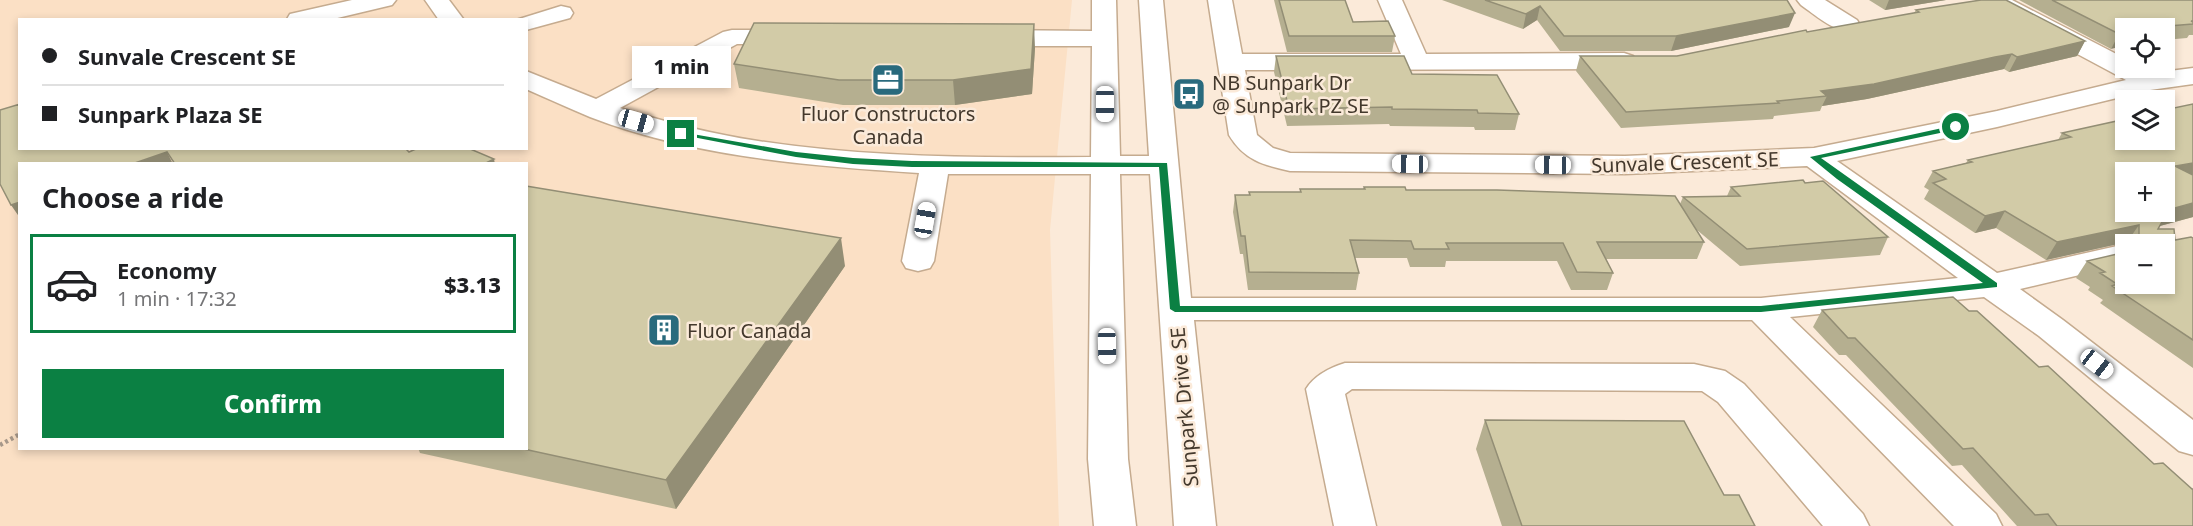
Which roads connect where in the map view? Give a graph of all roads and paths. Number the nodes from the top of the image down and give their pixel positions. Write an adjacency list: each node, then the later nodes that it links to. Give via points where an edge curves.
1 (384, 0): 11 (street)
2 (437, 0): 12 (street)
3 (1104, 0): 17 (street)
4 (1151, 0): 28 (street, Sunpark Drive SE)
5 (1220, 0): 19 (street, Sunvale Crescent SE)
6 (1390, 0): 20 (street)
7 (1809, 0): 14 (street, via 1859,24)
8 (1999, 0): 9 (street); 23 (street)
9 (1969, 6)
10 (561, 13): 13 (street)
11 (303, 18)
12 (450, 18)
13 (528, 22)
14 (1815, 32)
15 (814, 37): 24 (street, via 732,37)
16 (966, 38): 17 (street)
17 (1104, 39): 27 (street)
18 (1648, 61): 20 (street)
19 (1231, 62): 20 (street); 25 (street, Sunvale Crescent SE, via 1243,135 1257,152 1290,162 1625,165)
20 (1417, 62)
21 (2193, 76): 23 (street, Sunvale Crescent SE)
22 (528, 79): 24 (street)
23 (2150, 82): 25 (street, Sunvale Crescent SE)
24 (598, 109): 26 (street, via 728,144 853,161)
25 (1814, 157): 31 (street)
26 (935, 164): 27 (street); 30 (street)
27 (1105, 165): 28 (street); 37 (street, via 1108,459)
28 (1164, 165): 32 (street, Sunpark Drive SE)
29 (2115, 257): 31 (street)
30 (918, 261)
31 (1993, 285): 33 (street); 35 (street)
32 (1175, 309): 33 (street); 38 (street, Sunpark Drive SE)
33 (1761, 309): 41 (street)
34 (18, 435): 36 (path)
35 (2193, 441)
36 (0, 445)
37 (1115, 526)
38 (1195, 526)
39 (1355, 526): 40 (street, via 1325,389 1345,376 1712,380 1731,393)
40 (1848, 526)
41 (1981, 526)

